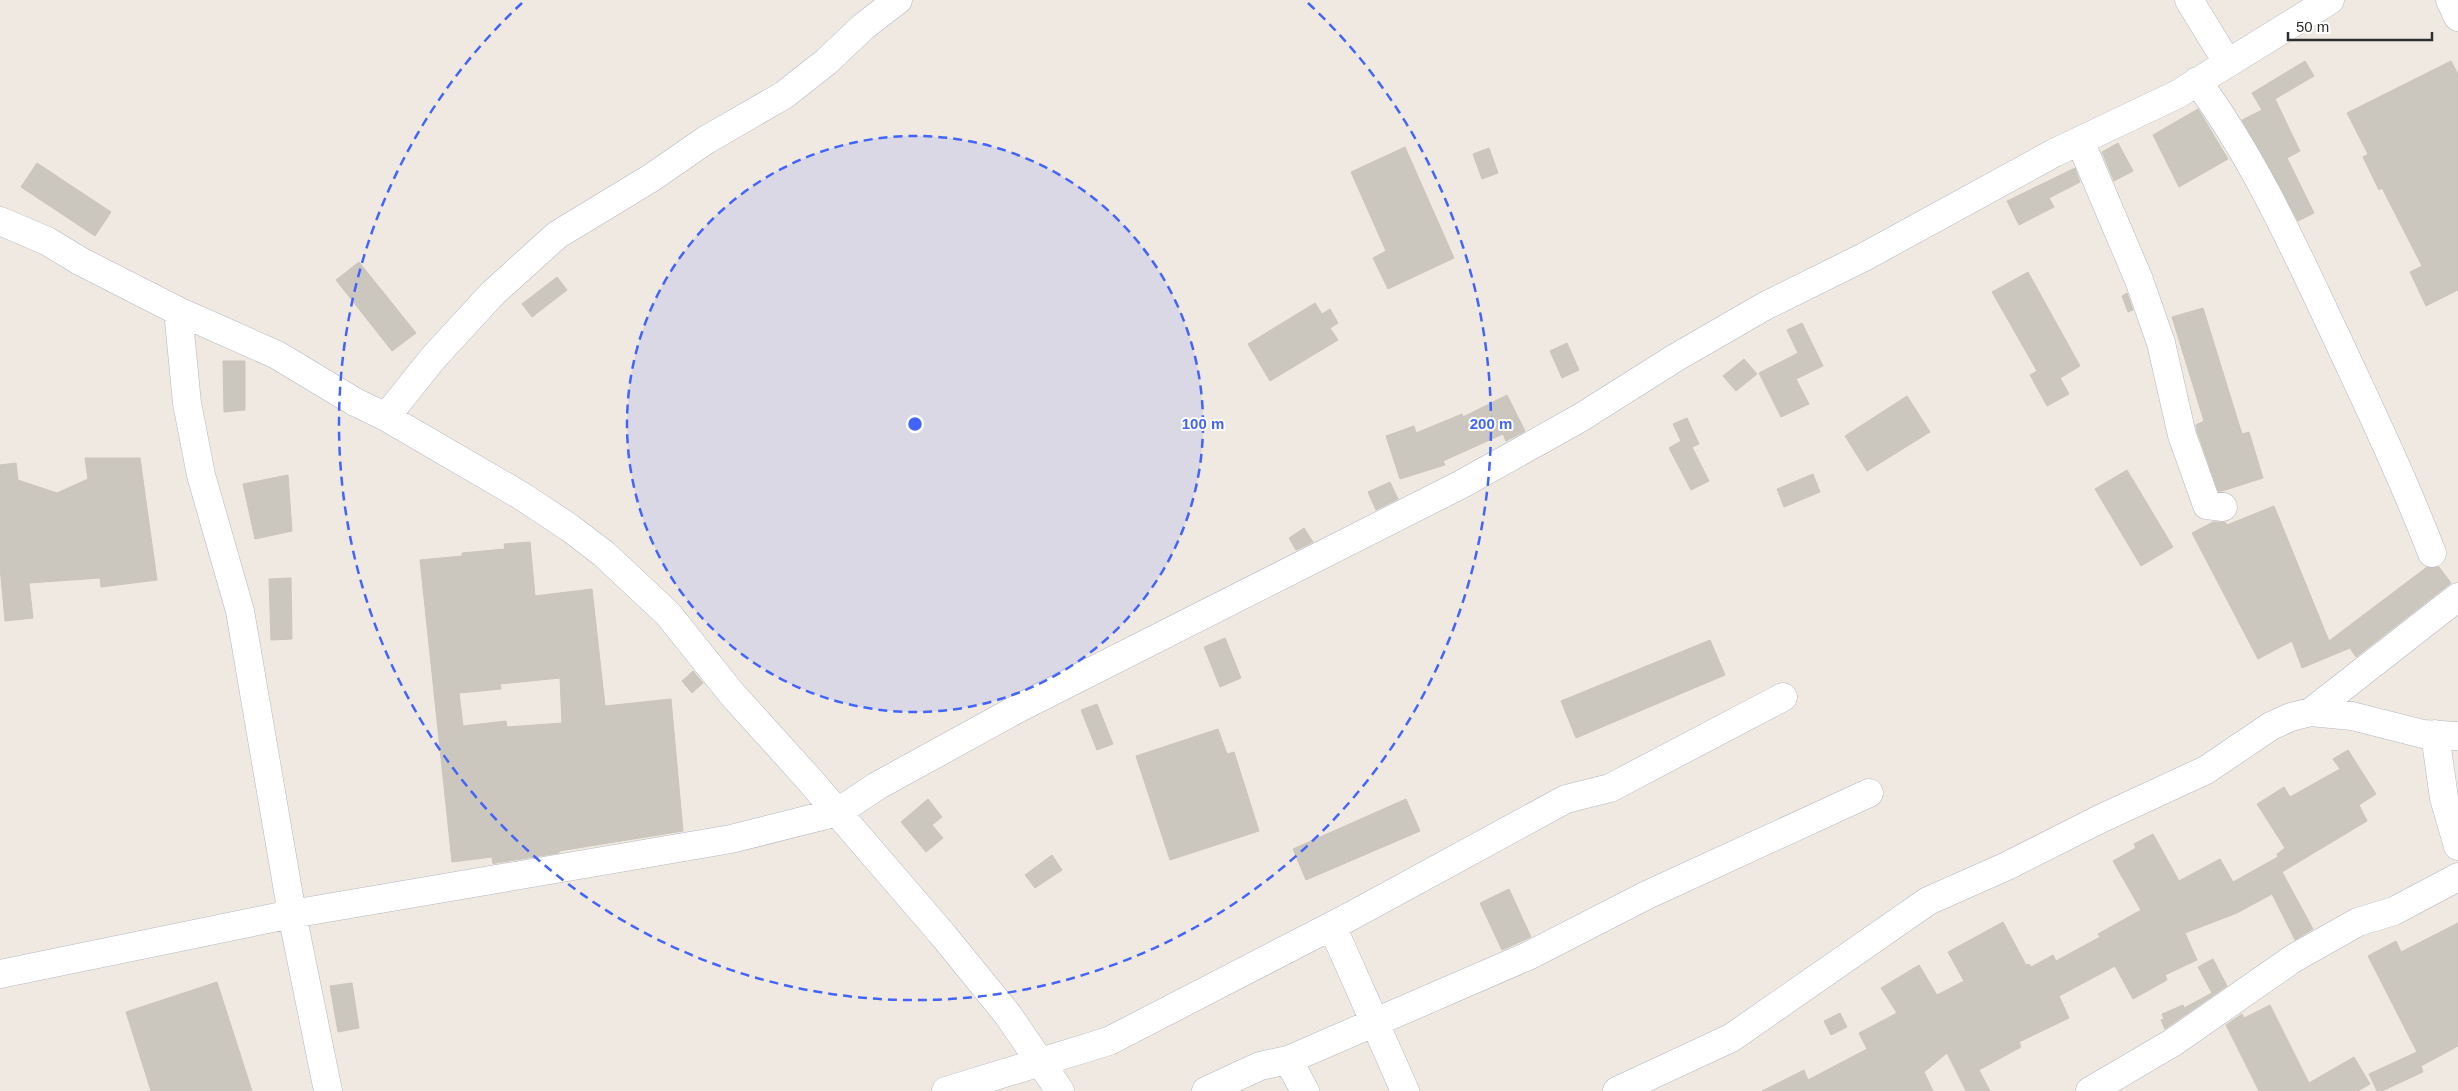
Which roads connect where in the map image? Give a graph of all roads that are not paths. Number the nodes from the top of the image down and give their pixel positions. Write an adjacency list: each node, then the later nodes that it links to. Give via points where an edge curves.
1 (898, 0): 11 (street, via 784,95 706,140 558,235 493,293 434,357)
2 (2189, 0): 6 (street)
3 (2330, 0): 6 (street)
4 (2450, 0): 5 (street)
5 (2458, 17)
6 (2228, 62): 7 (street)
7 (2197, 81): 8 (street, via 2178,94); 13 (street, via 2249,160 2300,261 2405,483)
8 (2080, 141): 12 (street, via 2139,280 2161,343 2182,435 2207,505); 19 (street, via 1864,257 1765,306 1674,358 1580,418 1462,484 1019,708 877,786)
9 (0, 221): 10 (street, via 46,241)
10 (178, 311): 11 (street, via 277,355); 22 (street, via 187,403 201,475 240,611)
11 (386, 417): 19 (street, via 520,495 604,554 668,614 732,694)
12 (2223, 507)
13 (2432, 553)
14 (2458, 598): 16 (street)
15 (1783, 697): 23 (street, via 1610,788 1566,799)
16 (2311, 712): 17 (street, via 2352,716 2423,734); 34 (street, via 2270,726 2206,770 1928,901 1731,1038)
17 (2447, 735): 20 (street, via 2444,798)
18 (1869, 793): 25 (street, via 1647,895 1528,956)
19 (838, 812): 22 (street, via 731,839); 27 (street, via 944,935 1008,1014)
20 (2458, 846)
21 (2458, 877): 35 (street, via 2394,912 2358,922 2294,958 2172,1043)
22 (292, 914): 24 (street); 28 (street)
23 (1332, 926): 25 (street); 27 (street, via 1109,1041)
24 (0, 974)
25 (1374, 1022): 26 (street); 33 (street)
26 (1288, 1060): 31 (street, via 1260,1066); 32 (street)
27 (1040, 1061): 29 (street); 30 (street)
28 (328, 1091)
29 (946, 1091)
30 (1060, 1091)
31 (1206, 1091)
32 (1305, 1091)
33 (1405, 1091)
34 (1617, 1091)
35 (2090, 1091)

